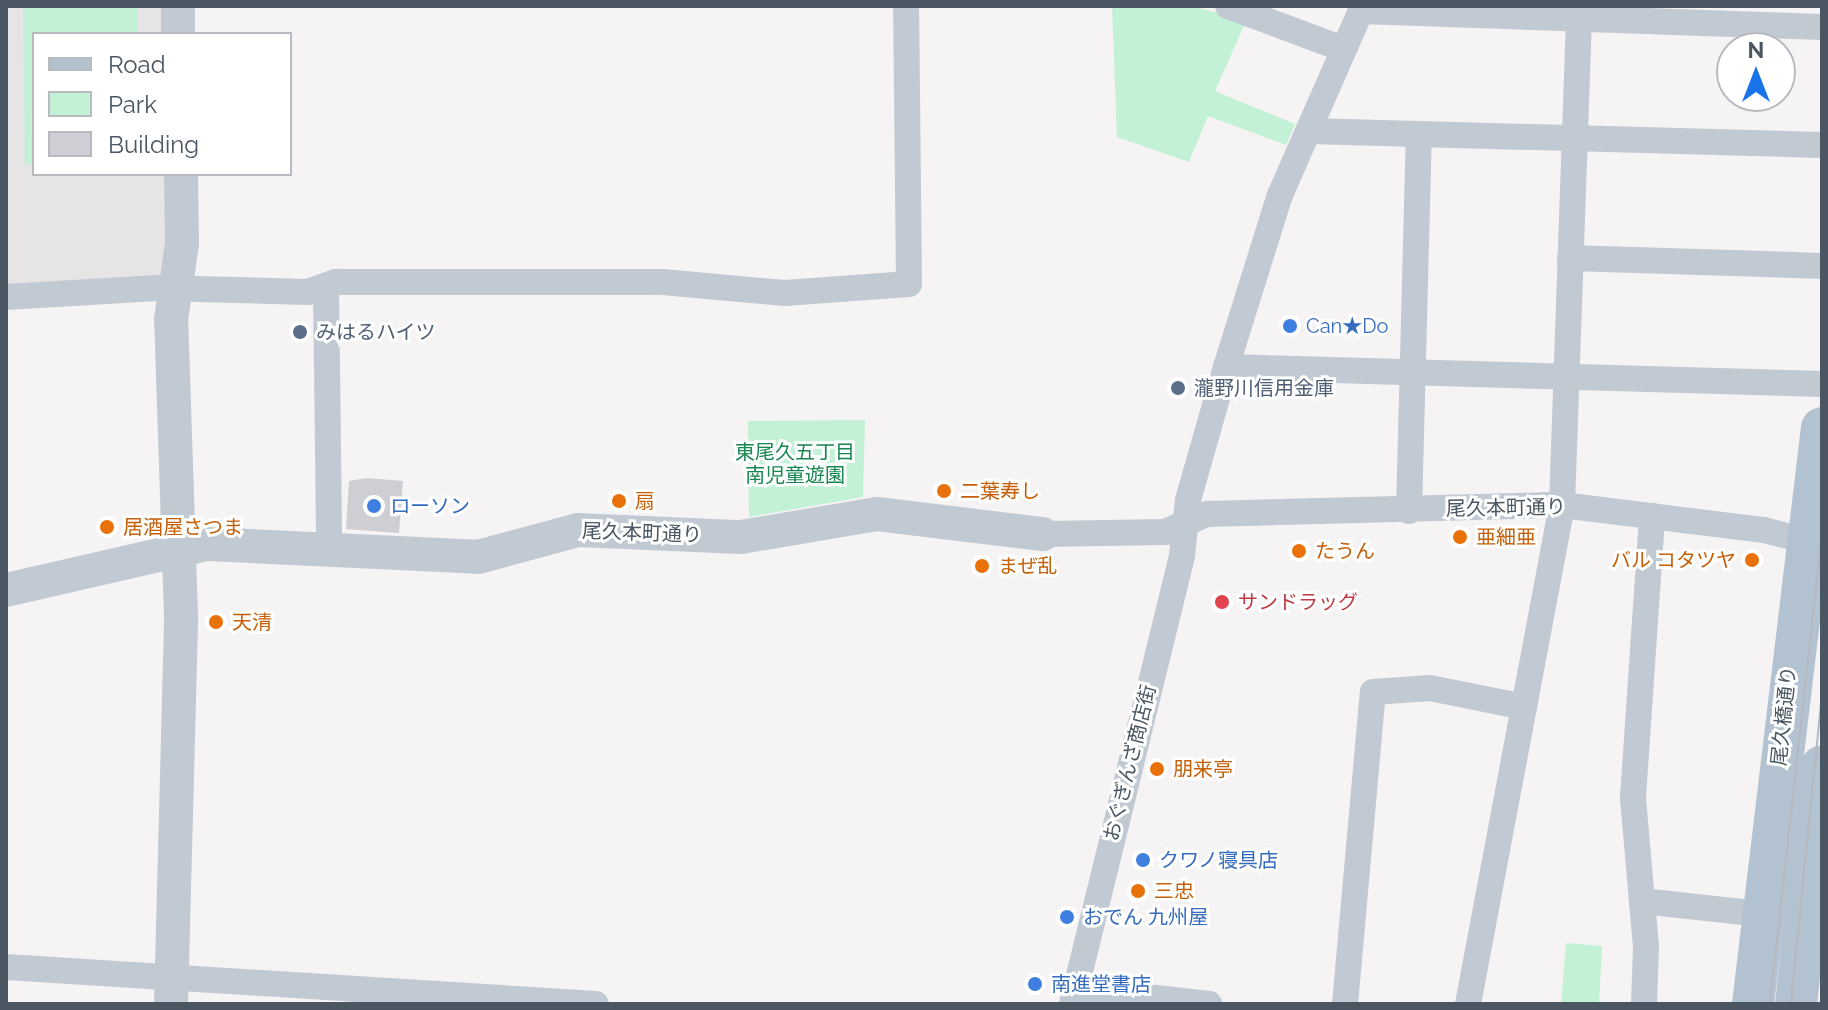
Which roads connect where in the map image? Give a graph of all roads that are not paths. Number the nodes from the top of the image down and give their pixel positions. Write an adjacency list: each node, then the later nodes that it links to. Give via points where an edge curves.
1 (178, 6): 7 (street)
2 (906, 6): 16 (street, via 909,284 785,293 663,282)
3 (1228, 6): 8 (street)
4 (1362, 8): 5 (street); 8 (street, おぐぎんざ商店街)
5 (1579, 12): 6 (street); 11 (street)
6 (1822, 27)
7 (178, 32)
8 (1343, 49): 9 (street, おぐぎんざ商店街)
9 (1309, 131): 10 (street); 19 (street, おぐぎんざ商店街, via 1280,195)
10 (1419, 134): 11 (street); 20 (street)
11 (1574, 138): 12 (street); 14 (street)
12 (1822, 145)
13 (181, 176): 17 (street, via 182,244)
14 (1570, 258): 15 (street); 21 (street)
15 (1822, 266)
16 (326, 286): 17 (street, via 308,292); 30 (street)
17 (174, 288): 18 (street); 31 (street)
18 (6, 297)
19 (1226, 367): 20 (street); 27 (street, おぐぎんざ商店街, via 1188,500)
20 (1413, 374): 21 (street); 25 (street)
21 (1566, 376): 22 (street); 24 (street)
22 (1822, 384)
23 (1822, 428): 29 (main road, 尾久橋通り)
24 (1562, 505): 25 (street, 尾久本町通り); 26 (street, 尾久本町通り); 33 (street)
25 (1409, 511): 27 (street, 尾久本町通り, via 1207,514)
26 (1652, 516): 29 (street, 尾久本町通り); 35 (street, via 1633,797)
27 (1189, 523): 28 (street, 尾久本町通り, via 1141,534); 39 (street, おぐぎんざ商店街)
28 (1043, 534): 30 (street, 尾久本町通り, via 877,514 741,537 578,530 478,557)
29 (1814, 543): 36 (main road, 尾久橋通り)
30 (329, 546): 31 (street, 尾久本町通り, via 264,542)
31 (179, 549): 32 (street, 尾久本町通り); 38 (street)
32 (6, 590)
33 (1524, 707): 43 (street, via 1430,688 1373,692); 44 (street)
34 (1821, 782): 47 (main road)
35 (1642, 901): 36 (street); 45 (street)
36 (1762, 914): 46 (main road, 尾久橋通り)
37 (6, 967): 38 (street)
38 (172, 989): 40 (street)
39 (1074, 996): 42 (street)
40 (441, 998): 41 (street)
41 (596, 1004)
42 (1209, 1004)
43 (1345, 1004)
44 (1468, 1004)
45 (1644, 1004)
46 (1753, 1004)
47 (1796, 1004)

